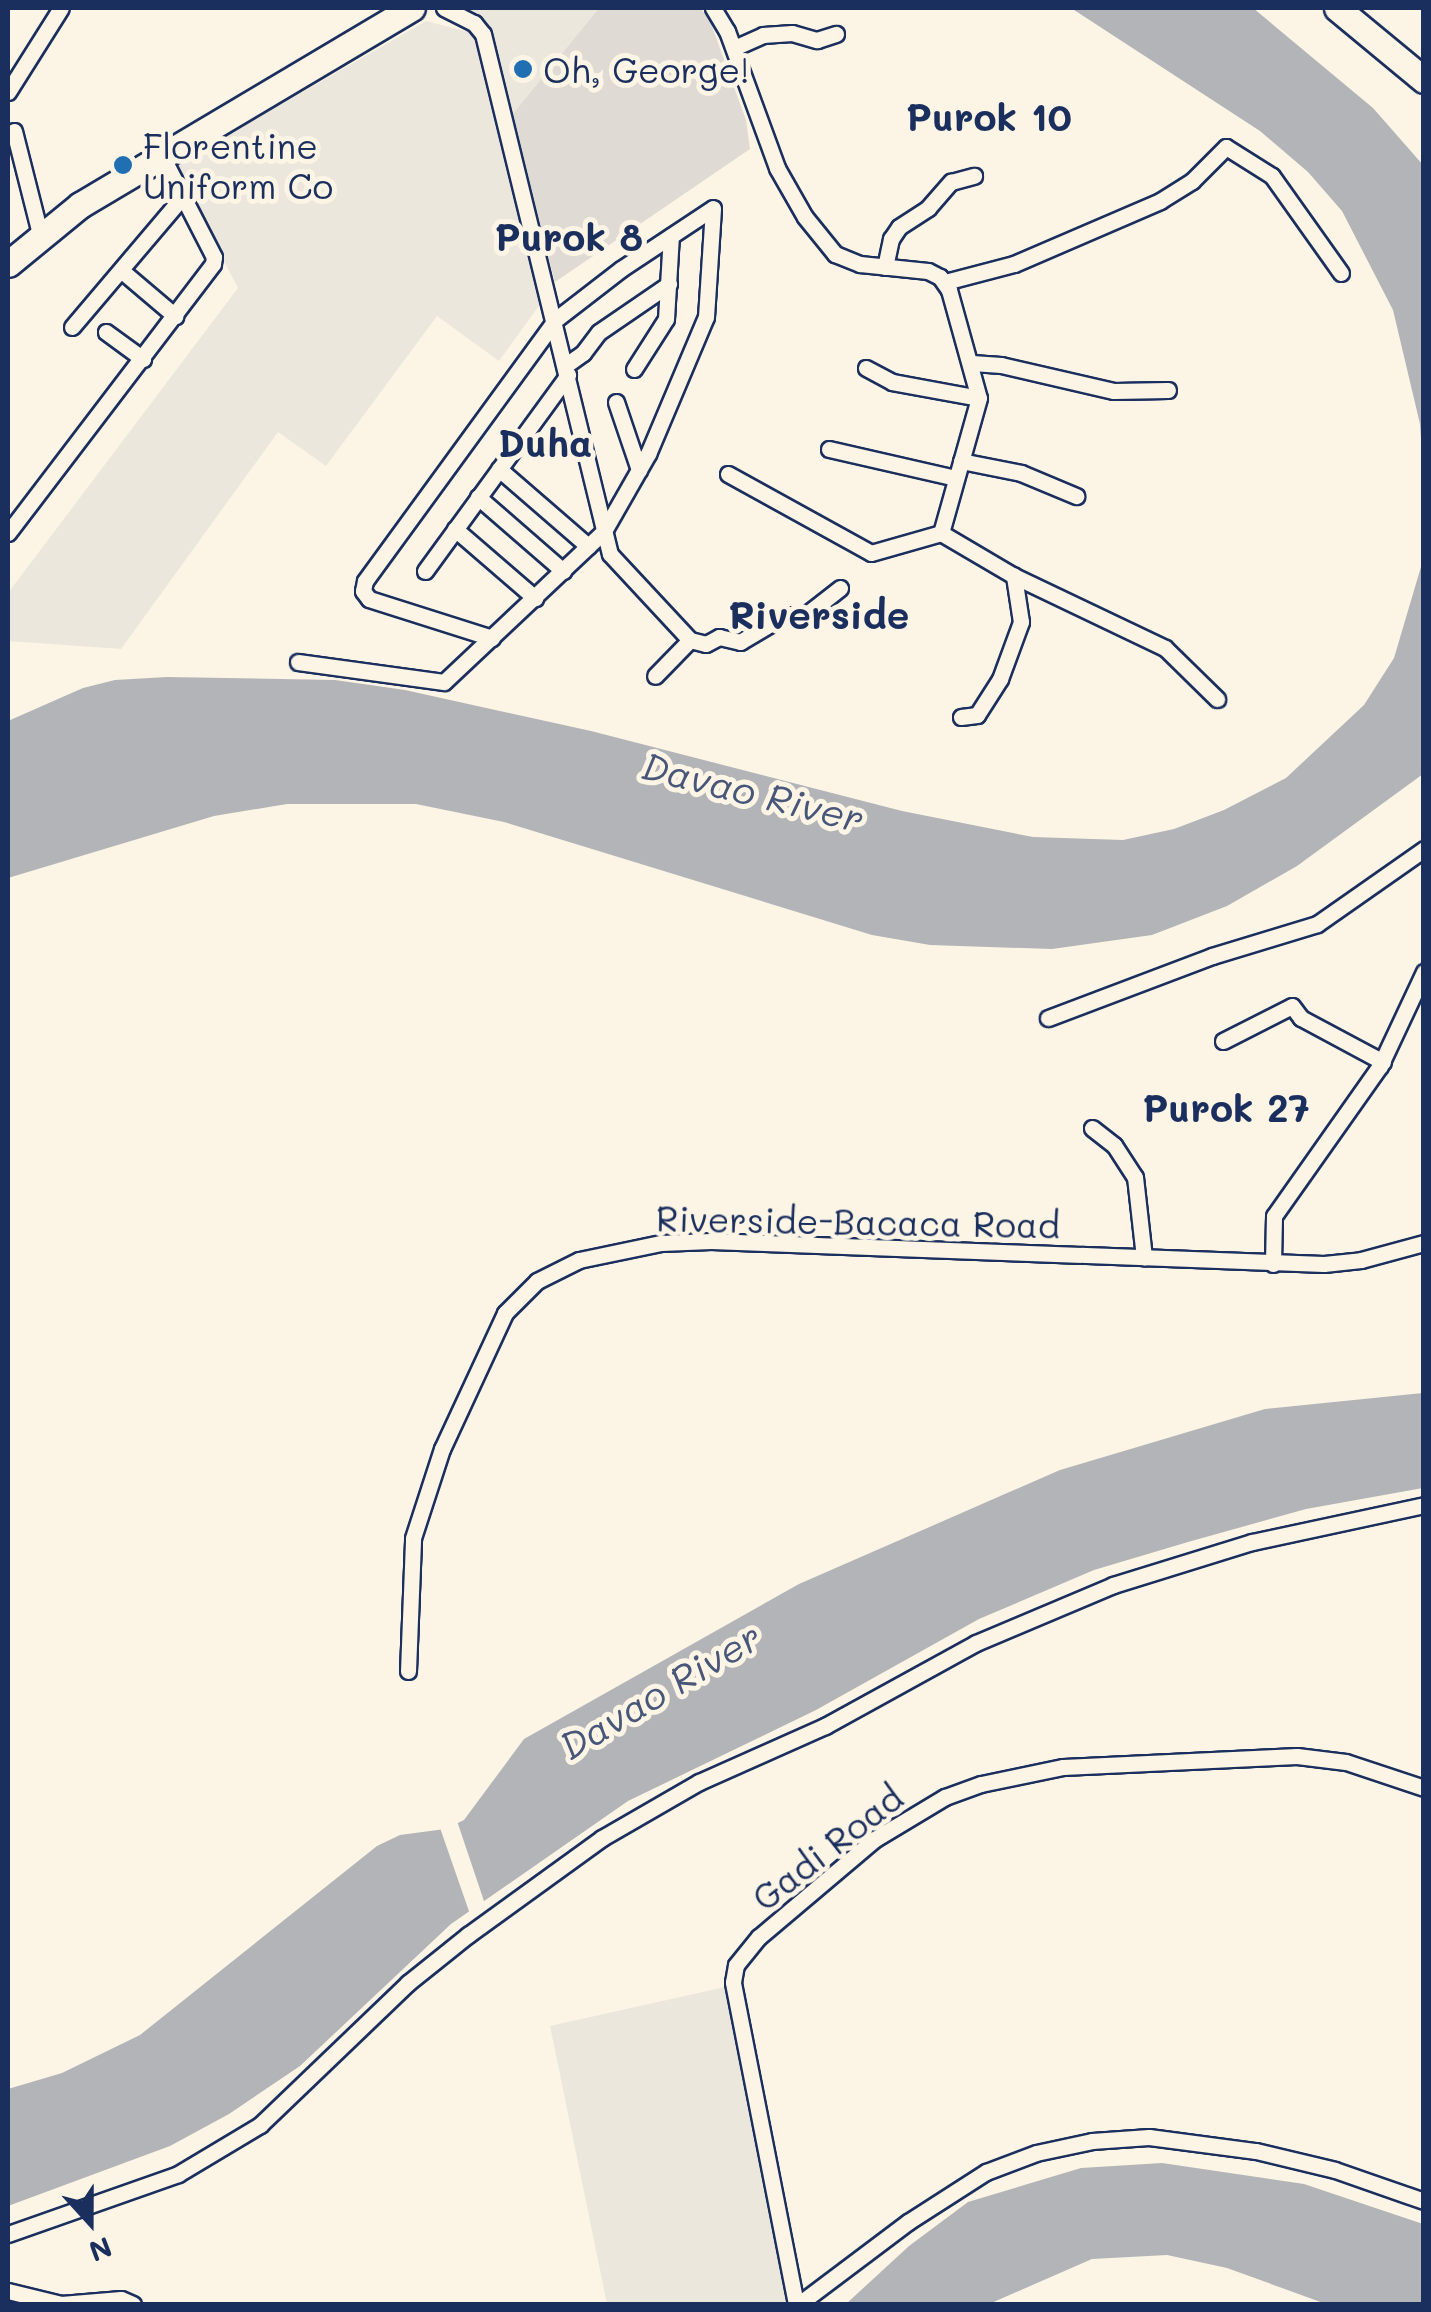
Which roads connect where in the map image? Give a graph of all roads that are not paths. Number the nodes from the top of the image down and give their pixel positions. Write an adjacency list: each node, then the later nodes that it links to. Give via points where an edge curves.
1 (61, 8): 9 (street)
2 (444, 8): 23 (street, via 483,34)
3 (713, 8): 7 (street)
4 (1336, 8): 8 (main road)
5 (407, 11): 11 (main road)
6 (836, 34): 7 (street, via 817,40 763,35)
7 (734, 48): 17 (street, via 777,168 805,217 840,258)
8 (1424, 80)
9 (8, 92)
10 (14, 131): 15 (street)
11 (162, 156): 13 (street); 15 (main road, via 80,205)
12 (974, 176): 17 (street, via 952,182 899,227)
13 (183, 196): 18 (street); 22 (street, via 214,261)
14 (670, 236): 21 (street); 23 (street); 37 (street, via 713,208 706,317)
15 (41, 238): 16 (main road)
16 (8, 264)
17 (886, 266): 20 (street, via 928,271)
18 (122, 272): 22 (street); 24 (street)
19 (1342, 273): 20 (street, via 1272,176 1226,147 1192,182 1160,201 1014,264)
20 (945, 282): 27 (street)
21 (669, 284): 29 (street, via 666,320); 30 (street, via 599,332)
22 (175, 316): 26 (street)
23 (555, 320): 30 (street); 52 (street, via 363,586 369,599)
24 (72, 328)
25 (106, 332): 26 (street)
26 (143, 359): 44 (street)
27 (972, 363): 31 (street, via 1114,391); 32 (street)
28 (866, 368): 32 (street, via 892,382)
29 (634, 369)
30 (567, 370): 36 (street); 43 (street)
31 (1168, 390)
32 (978, 398): 35 (street)
33 (616, 402): 37 (street)
34 (829, 448): 39 (street)
35 (961, 461): 39 (street); 40 (street, via 1021,473)
36 (499, 469): 41 (street); 46 (street)
37 (639, 470): 43 (street)
38 (728, 474): 45 (street, via 870,553)
39 (956, 478): 45 (street)
40 (1076, 496)
41 (478, 497): 42 (street); 48 (street)
42 (455, 529): 47 (street); 51 (street)
43 (604, 531): 46 (street); 53 (street, via 618,567)
44 (8, 533)
45 (940, 534): 49 (street)
46 (588, 546): 48 (street)
47 (425, 571)
48 (562, 571): 51 (street)
49 (1014, 576): 56 (street, via 1164,648); 57 (street, via 1021,622 1000,679 977,715)
50 (840, 588): 53 (street, via 807,614 784,616 740,642)
51 (535, 598): 52 (street)
52 (492, 638): 54 (street, via 444,682)
53 (690, 640): 55 (street)
54 (298, 662)
55 (655, 676)
56 (1216, 699)
57 (961, 717)
58 (1424, 849): 60 (street, via 1317,924)
59 (1424, 972): 62 (street)
60 (1048, 1018)
61 (1222, 1041): 62 (street, via 1292,1006 1301,1018)
62 (1383, 1062): 66 (street, via 1274,1216)
63 (1092, 1128): 65 (street, via 1114,1145 1134,1177)
64 (1424, 1244): 66 (street, Riverside-Bacaca Road, via 1362,1260)
65 (1144, 1257): 66 (street, Riverside-Bacaca Road); 68 (street, Riverside-Bacaca Road, via 686,1242 603,1253 557,1269 519,1296 494,1331 424,1497 410,1562)
66 (1273, 1264)
67 (1424, 1505): 71 (street, via 1252,1542 1114,1585 976,1643 824,1726 699,1782 602,1838 468,1935 408,1982 294,2096 246,2134 178,2174)
68 (408, 1671)
69 (1424, 1788): 75 (street, Gadi Road, via 1346,1762 1296,1756 1063,1767 946,1797 875,1839 736,1964 734,1982)
70 (1424, 2201): 75 (street, via 1256,2151 1150,2137 1092,2141 986,2172)
71 (8, 2234)
72 (8, 2291): 73 (street)
73 (61, 2304): 74 (street)
74 (133, 2304)
75 (797, 2304)

